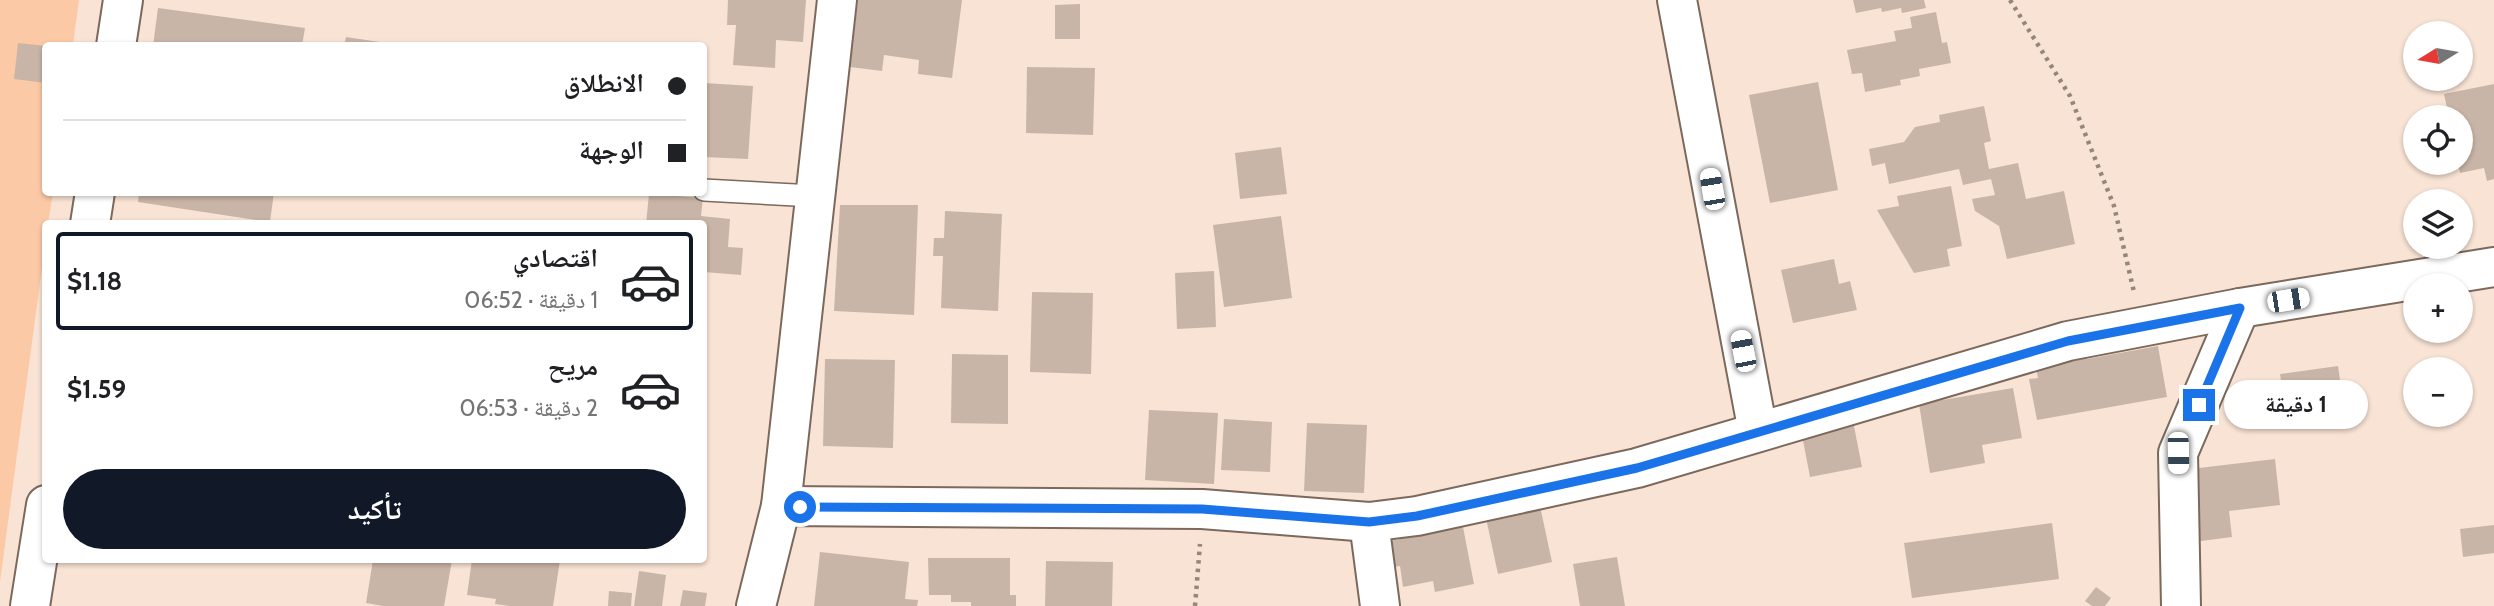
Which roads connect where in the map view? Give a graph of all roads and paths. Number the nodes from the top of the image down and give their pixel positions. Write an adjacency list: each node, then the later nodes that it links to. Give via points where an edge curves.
1 (123, 0): 5 (street)
2 (837, 0): 8 (street)
3 (1677, 0): 13 (street)
4 (2010, 0): 12 (path, via 2070,96 2114,206)
5 (117, 42)
6 (707, 190): 8 (lane)
7 (94, 196): 9 (street)
8 (814, 196): 14 (street)
9 (90, 220)
10 (2494, 267): 11 (street)
11 (2240, 308): 12 (street); 22 (street, via 2178,453)
12 (2142, 327): 13 (street, via 2068,341)
13 (1758, 432): 16 (street, via 1637,468 1417,516)
14 (781, 506): 15 (street); 19 (street)
15 (1202, 509): 16 (street); 20 (path)
16 (1369, 522): 21 (street)
17 (42, 530): 18 (street)
18 (30, 606)
19 (756, 606)
20 (1195, 606)
21 (1380, 606)
22 (2181, 606)

